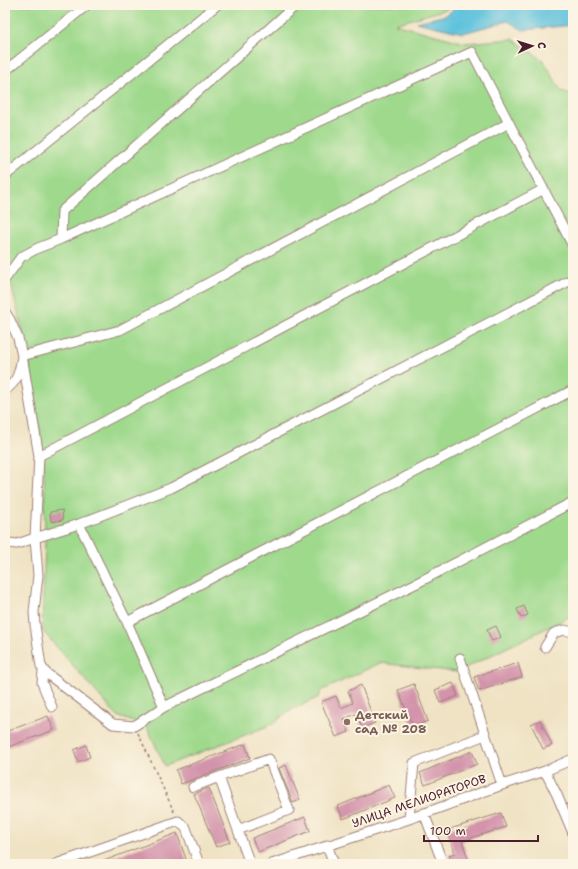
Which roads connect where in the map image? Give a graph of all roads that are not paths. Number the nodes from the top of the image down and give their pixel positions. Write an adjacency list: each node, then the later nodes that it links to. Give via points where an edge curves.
1 (87, 5): 4 (street)
2 (216, 5): 6 (street)
3 (296, 5): 8 (street, via 62,211)
4 (5, 71)
5 (509, 123): 7 (street); 8 (street, via 472,52); 13 (street, via 120,330)
6 (5, 176)
7 (544, 189): 9 (street); 16 (street)
8 (61, 239): 10 (street, via 21,257)
9 (573, 246)
10 (5, 279)
11 (573, 279): 18 (street, via 171,488)
12 (5, 312): 13 (street, via 18,338)
13 (22, 356): 14 (street, via 18,376); 16 (street)
14 (5, 390)
15 (573, 390): 21 (street)
16 (39, 456): 19 (street)
17 (573, 502): 27 (street, via 417,583)
18 (79, 524): 19 (street); 21 (street)
19 (35, 538): 20 (street, via 17,544); 25 (street, via 38,575 34,612)
20 (5, 540)
21 (127, 622): 27 (street)
22 (573, 632): 23 (street, via 564,630 554,633)
23 (545, 647)
24 (460, 658): 28 (street)
25 (43, 670): 26 (street, via 42,683); 27 (street, via 113,724 134,726)
26 (52, 707)
27 (164, 708)
28 (485, 735): 32 (street); 35 (street, via 414,763)
29 (573, 759): 30 (street, УЛИЦА МЕЛИОРАТОРОВ)
30 (545, 771): 32 (street, УЛИЦА МЕЛИОРАТОРОВ); 37 (street)
31 (219, 777): 33 (street); 36 (street); 36 (street, via 269,759 289,810)
32 (502, 784): 34 (street, УЛИЦА МЕЛИОРАТОРОВ)
33 (193, 787)
34 (424, 813): 35 (street, УЛИЦА МЕЛИОРАТОРОВ); 44 (street)
35 (409, 819): 38 (street, УЛИЦА МЕЛИОРАТОРОВ)
36 (238, 830): 41 (street)
37 (573, 833)
38 (327, 845): 42 (street, УЛИЦА МЕЛИОРАТОРОВ); 43 (street)
39 (56, 864): 40 (street, via 178,821 186,828)
40 (199, 864)
41 (250, 864)
42 (272, 864)
43 (334, 864)
44 (443, 864)

